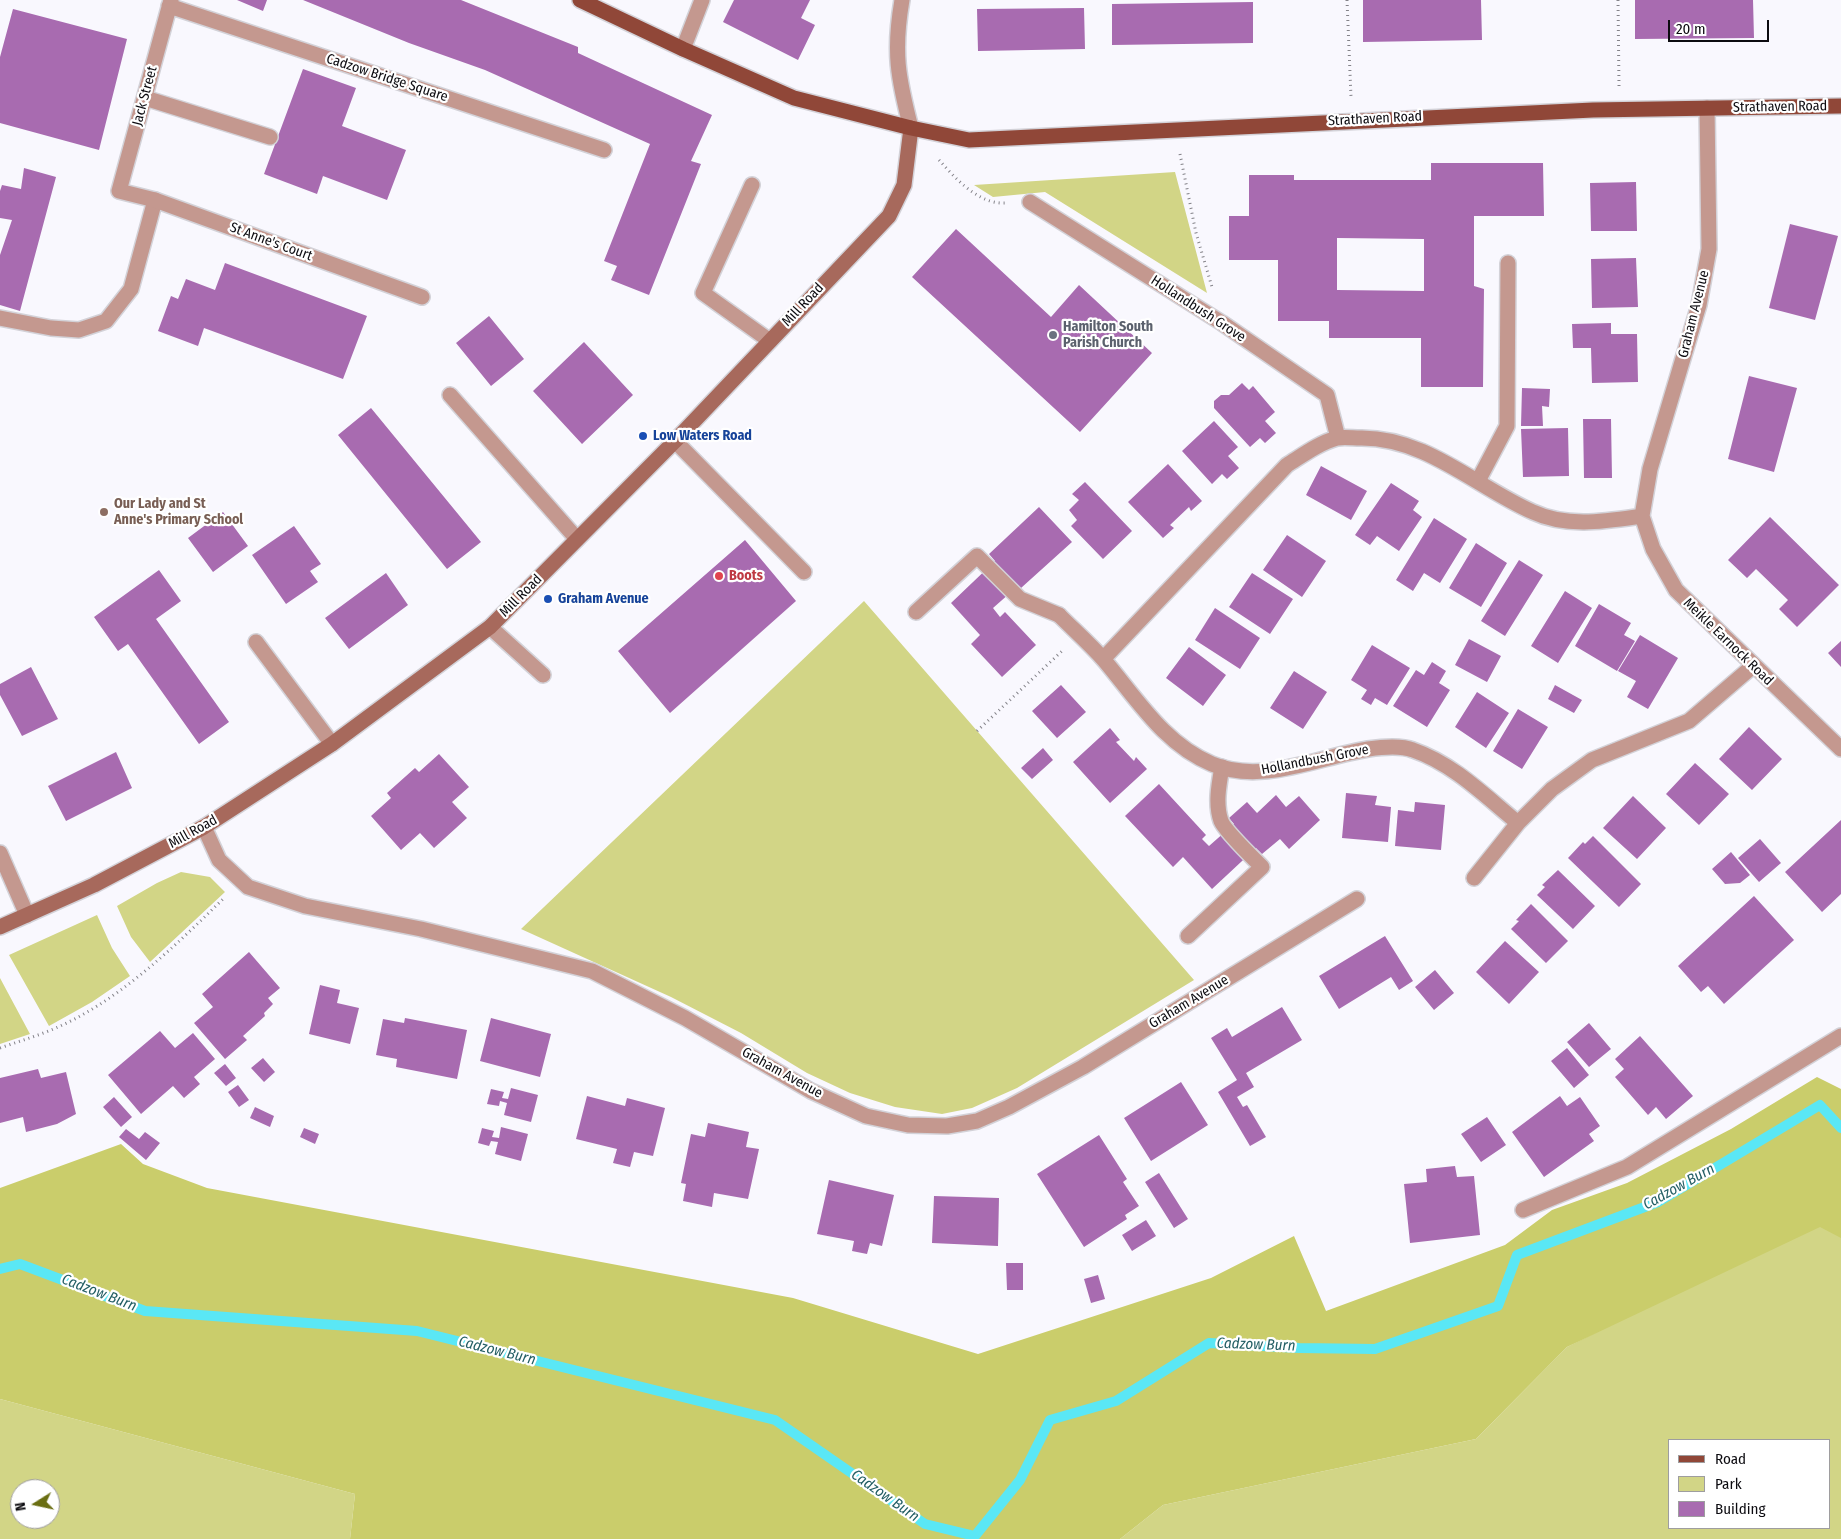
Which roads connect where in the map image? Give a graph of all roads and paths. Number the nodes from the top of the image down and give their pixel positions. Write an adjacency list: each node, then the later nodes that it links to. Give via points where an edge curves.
1 (580, 0): 7 (main road)
2 (702, 0): 7 (street)
3 (902, 0): 13 (street, via 896,50 899,82)
4 (1347, 0): 12 (path)
5 (1618, 0): 11 (path)
6 (170, 3): 8 (street, Jack Street); 16 (street, Cadzow Bridge Square)
7 (683, 50): 13 (main road, via 794,98)
8 (144, 98): 15 (street); 18 (street, Jack Street)
9 (1841, 106): 10 (main road, Strathaven Road)
10 (1707, 108): 11 (main road, Strathaven Road); 30 (street, Graham Avenue, via 1709,249 1699,305 1650,469)
11 (1619, 109): 12 (main road, Strathaven Road)
12 (1351, 120): 14 (main road, Strathaven Road)
13 (911, 128): 14 (main road, Strathaven Road, via 970,140); 20 (path, via 960,183 994,204); 25 (main road, Mill Road, via 904,185 889,216)
14 (1175, 129): 24 (path, via 1196,233)
15 (270, 137)
16 (604, 150)
17 (752, 185): 25 (street, via 703,293)
18 (119, 191): 19 (street, St Anne's Court)
19 (155, 200): 22 (street, St Anne's Court); 23 (street, via 131,289 106,321 79,330)
20 (1030, 202): 24 (street, Hollandbush Grove)
21 (1508, 263): 29 (street, via 1507,426)
22 (422, 297)
23 (0, 318)
24 (1222, 323): 27 (street, Hollandbush Grove, via 1327,395)
25 (770, 341): 28 (main road, Mill Road)
26 (450, 395): 31 (street)
27 (1338, 438): 29 (street, via 1377,438 1406,444); 37 (street, via 1287,465)
28 (675, 441): 31 (main road, Mill Road); 32 (street)
29 (1478, 481): 30 (street, via 1534,513 1597,523)
30 (1642, 516): 38 (street, Meikle Earnock Road, via 1653,549 1676,590)
31 (577, 540): 34 (main road, Mill Road)
32 (804, 572)
33 (916, 612): 35 (street, Hollandbush Grove, via 977,556 1020,599 1059,615)
34 (490, 627): 39 (street); 41 (main road, Mill Road)
35 (1079, 635): 37 (street, Hollandbush Grove); 40 (path)
36 (256, 642): 41 (street)
37 (1103, 659): 43 (street, Hollandbush Grove, via 1153,720 1183,749)
38 (1753, 666): 42 (street, Meikle Earnock Road); 44 (street, via 1689,721 1592,760 1552,789)
39 (544, 675)
40 (978, 731)
41 (332, 744): 45 (main road, Mill Road)
42 (1841, 749)
43 (1222, 767): 44 (street, Hollandbush Grove, via 1240,772 1270,771 1354,751 1382,747 1411,749 1440,761); 52 (street, via 1218,790 1221,823 1262,867)
44 (1518, 823): 47 (street)
45 (204, 828): 48 (street, Graham Avenue, via 219,860); 50 (main road, Mill Road, via 94,885)
46 (0, 853): 50 (street)
47 (1474, 878)
48 (243, 882): 49 (street, Graham Avenue, via 248,887 305,906 422,929 592,971 685,1018 811,1090 866,1116 908,1125 977,1121 1009,1107 1083,1067); 54 (path, via 168,953 129,983 51,1030)
49 (1357, 899)
50 (27, 915): 51 (main road, Mill Road)
51 (0, 927)
52 (1188, 936)
53 (1841, 1036): 55 (street, via 1627,1167)
54 (0, 1048)
55 (1522, 1210)

